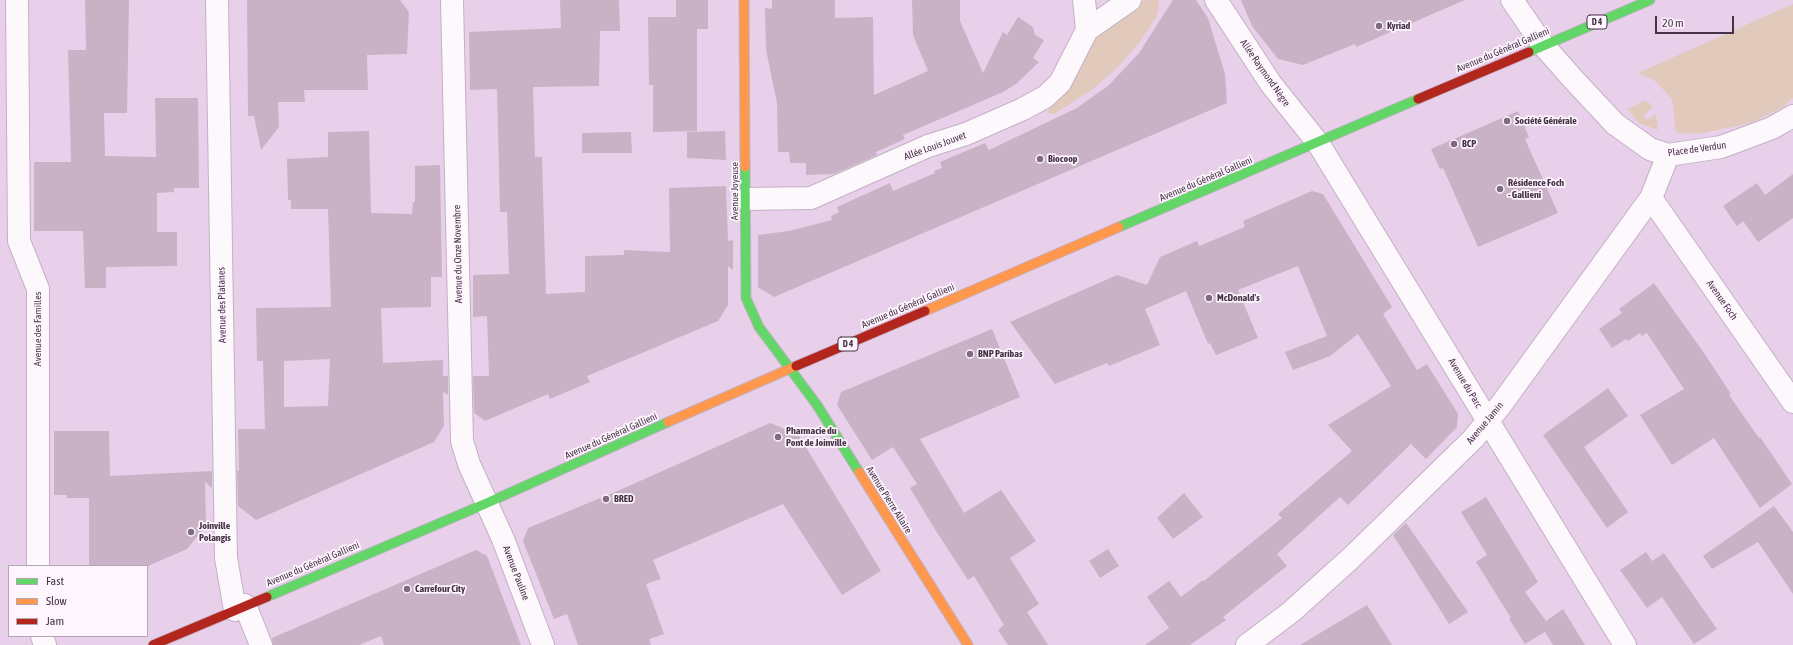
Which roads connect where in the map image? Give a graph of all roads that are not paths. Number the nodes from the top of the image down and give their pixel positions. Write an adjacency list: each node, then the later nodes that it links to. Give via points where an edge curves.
1 (17, 0): 21 (street, Avenue des Familles, via 19,241 38,288)
2 (217, 0): 22 (street, Avenue des Platanes, via 226,558)
3 (452, 0): 20 (street, Avenue du Onze Novembre, via 462,441 469,464)
4 (744, 0): 16 (main road, Avenue Joyeuse)
5 (1084, 0): 10 (street)
6 (1130, 0): 10 (street, Allée Louis Jouvet)
7 (1216, 0): 13 (street, Allée Raymond Nègre, via 1271,84)
8 (1512, 0): 11 (street, Place de Verdun)
9 (1650, 0): 11 (main road, Avenue du Général Gallieni / D 4)
10 (1087, 30): 16 (street, Allée Louis Jouvet, via 1060,83 1045,97 1024,109 966,134 928,146 811,198)
11 (1543, 45): 13 (main road, Avenue du Général Gallieni / D 4); 14 (street, Place de Verdun, via 1615,124 1650,149)
12 (1793, 116): 14 (street, Place de Verdun, via 1767,131 1721,147)
13 (1318, 143): 17 (main road, Avenue du Général Gallieni / D 4); 19 (street, Avenue du Parc)
14 (1668, 155): 15 (street, Avenue Jamin)
15 (1651, 198): 18 (street, Avenue Foch); 19 (street, Avenue Jamin)
16 (746, 199): 17 (main road, Avenue Joyeuse, via 746,298 759,327)
17 (789, 369): 20 (main road, Avenue du Général Gallieni / D 4); 26 (main road, Avenue Pierre Allaire, via 817,406)
18 (1793, 402)
19 (1488, 420): 27 (street, Avenue Jamin, via 1468,444 1350,558 1291,612); 28 (street, Avenue du Parc)
20 (487, 503): 22 (main road, Avenue du Général Gallieni / D 4); 25 (street, Avenue Pauline)
21 (38, 565)
22 (240, 607): 23 (main road, Avenue du Général Gallieni / D 4); 24 (street, Avenue des Platanes)
23 (153, 645)
24 (261, 645)
25 (543, 645)
26 (968, 645)
27 (1247, 645)
28 (1625, 645)

